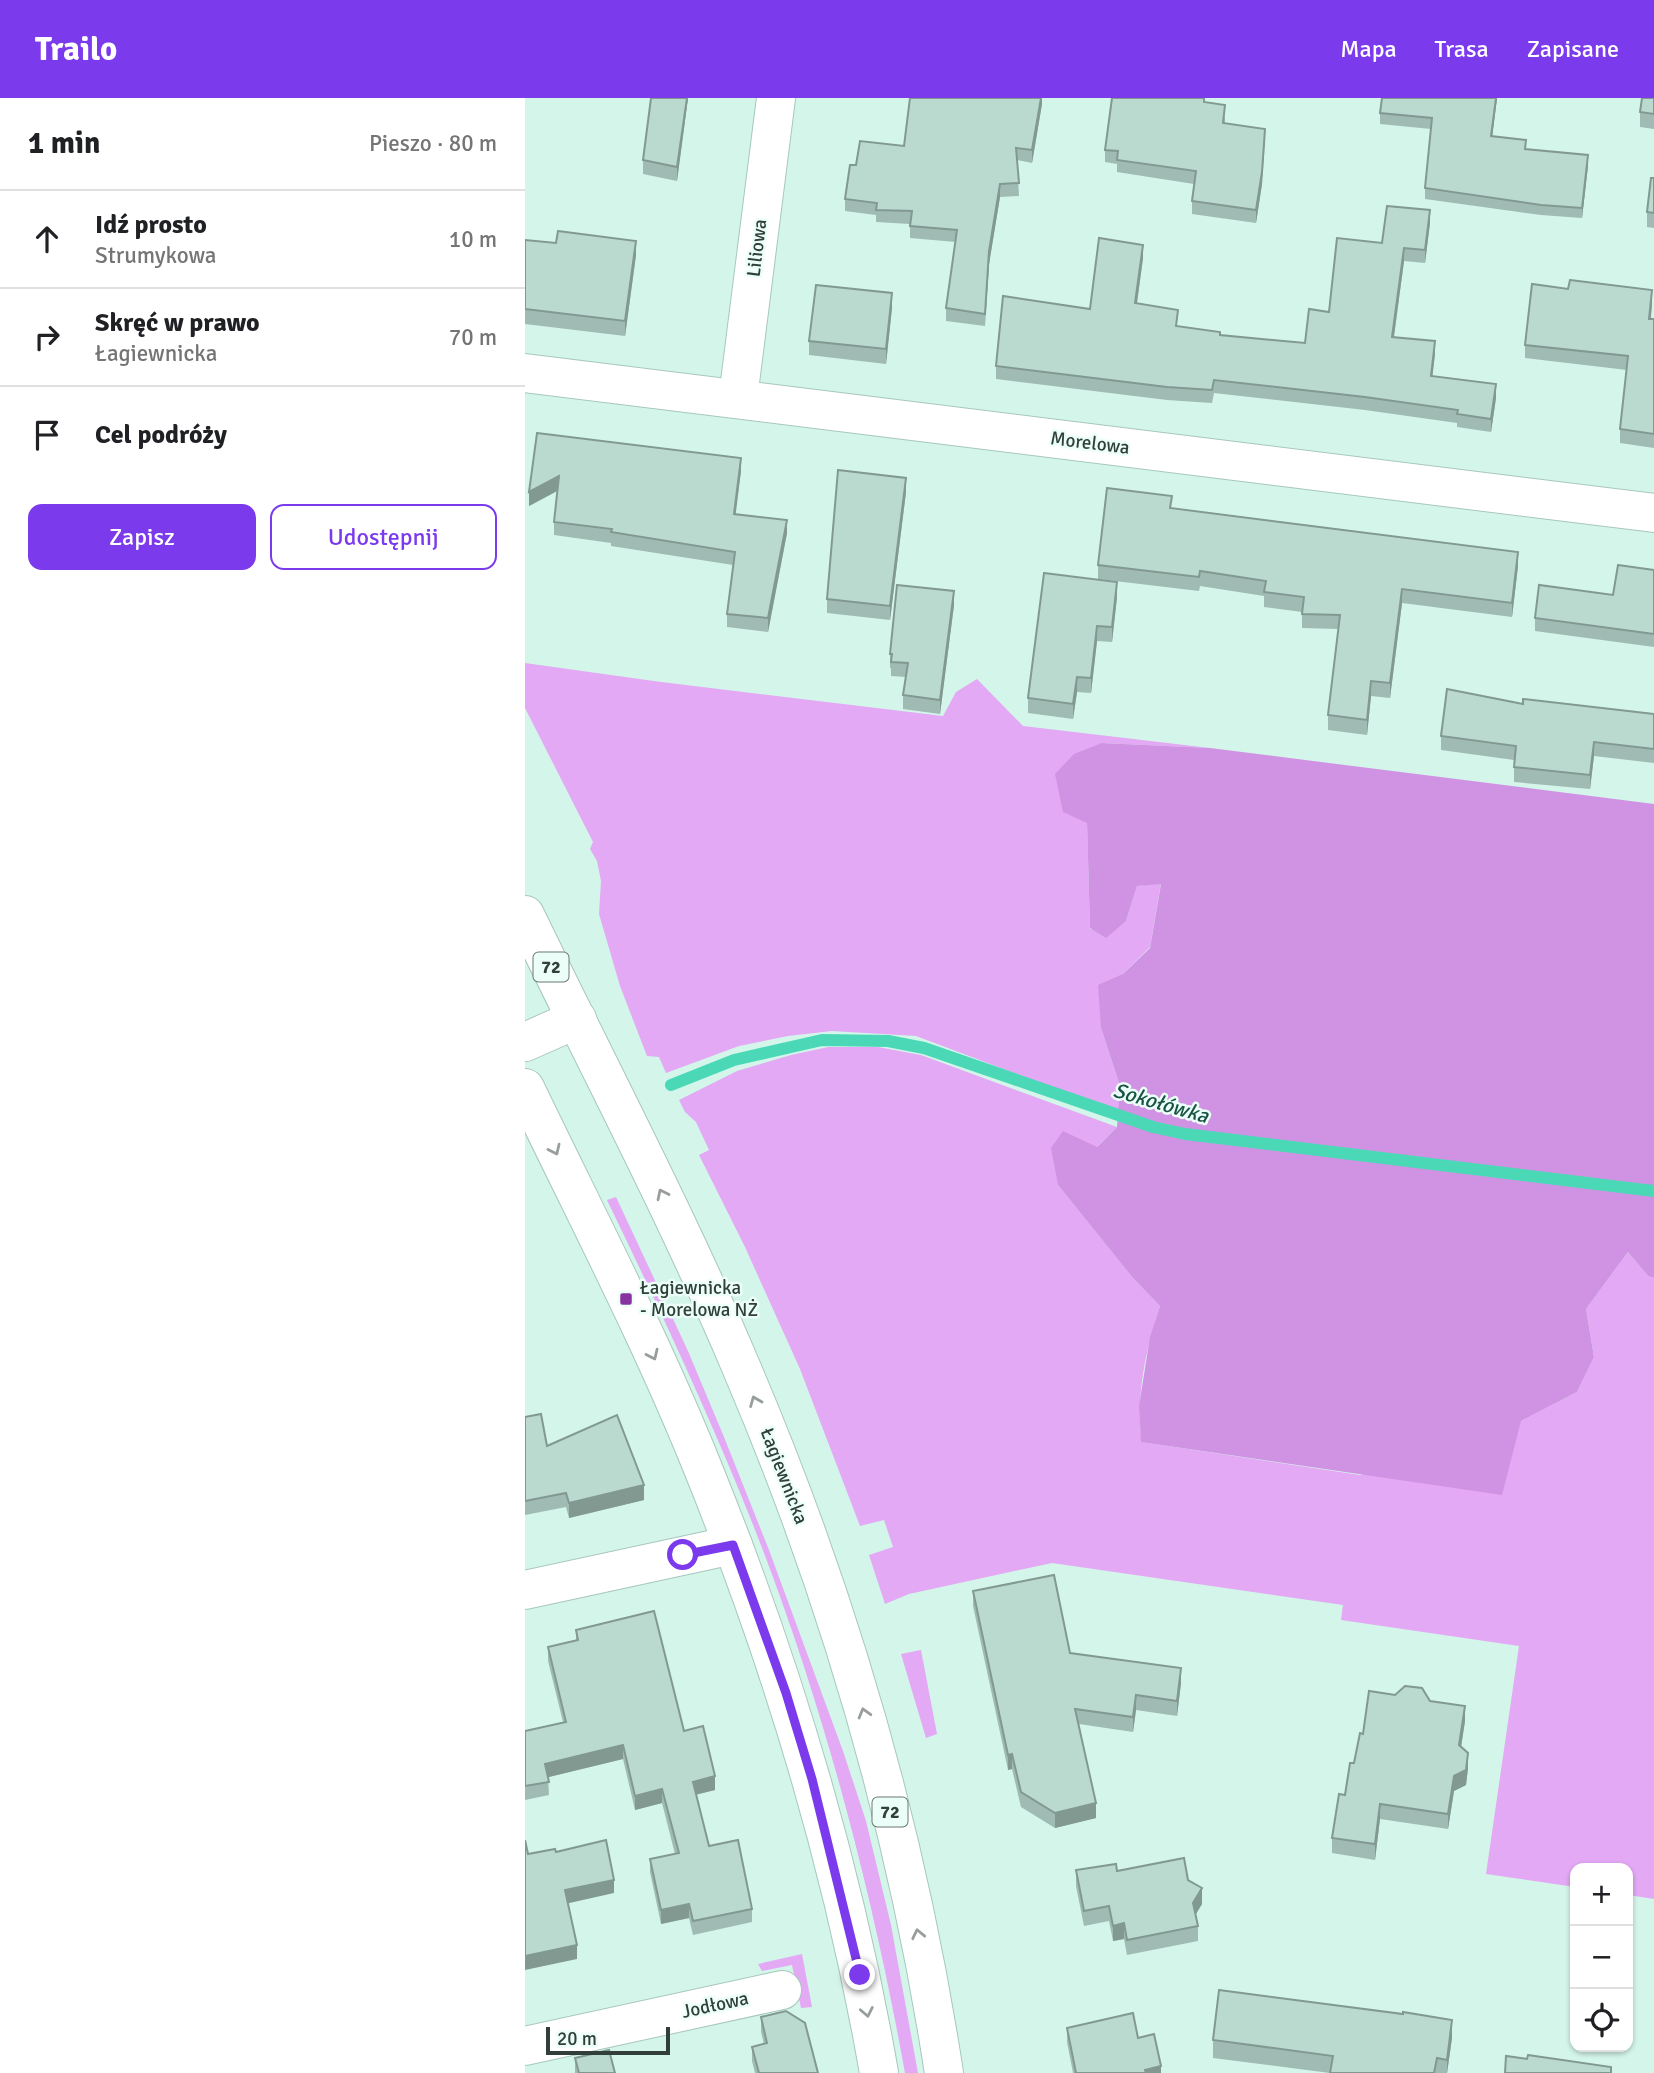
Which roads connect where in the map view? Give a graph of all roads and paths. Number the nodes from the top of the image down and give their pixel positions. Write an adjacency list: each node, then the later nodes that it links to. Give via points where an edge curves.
1 (776, 98): 3 (main road, Liliowa)
2 (525, 373): 3 (main road, Morelowa)
3 (738, 398): 4 (main road, Morelowa)
4 (1654, 513)
5 (525, 915): 6 (main road, Łagiewnicka / 72)
6 (577, 1019): 7 (main road); 14 (main road, Łagiewnicka / 72, one-way to 6, via 906,1874 838,1624 781,1465 731,1345)
7 (525, 1042)
8 (525, 1088): 9 (main road, one-way to 9, via 670,1391)
9 (733, 1545): 10 (main road); 13 (main road, one-way to 13, via 812,1779)
10 (525, 1590)
11 (782, 1990): 12 (main road, Jodłowa)
12 (525, 2046)
13 (879, 2073)
14 (944, 2073)

